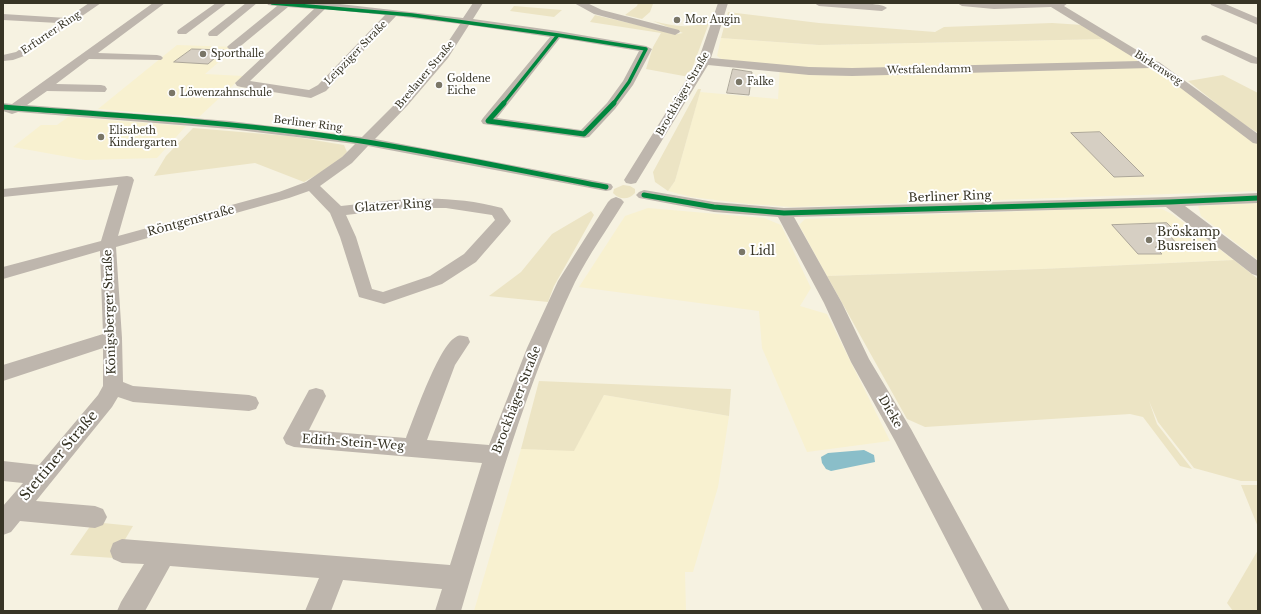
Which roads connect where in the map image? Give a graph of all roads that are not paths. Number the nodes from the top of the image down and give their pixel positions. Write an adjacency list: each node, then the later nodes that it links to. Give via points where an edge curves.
1 (96, 3): 20 (street, Erfurter Ring)
2 (160, 3): 29 (street)
3 (222, 3): 23 (street)
4 (252, 3): 25 (street)
5 (272, 3): 14 (street)
6 (478, 3): 21 (street, Breslauer Straße)
7 (579, 3): 24 (street, via 598,12)
8 (723, 3): 32 (street, Brockhäger Straße)
9 (819, 3): 16 (street)
10 (962, 3): 11 (street, via 994,6)
11 (1053, 3): 12 (street); 34 (street, Birkenweg)
12 (1066, 3)
13 (1214, 3): 22 (street)
14 (290, 4): 15 (street); 28 (street)
15 (325, 4): 17 (street); 17 (street, Leipziger Straße, via 241,83 311,94 322,88)
16 (884, 6): 19 (street)
17 (394, 12): 21 (street)
18 (3, 17): 20 (street)
19 (871, 18)
20 (70, 20): 30 (street, Erfurter Ring, via 20,54)
21 (468, 21): 26 (street); 39 (street, Breslauer Straße, via 439,62 404,103)
22 (1258, 22)
23 (182, 32)
24 (675, 32)
25 (213, 34)
26 (558, 34): 26 (street, via 646,49 629,82 611,106 584,134 488,121)
27 (1206, 38): 33 (street)
28 (233, 47)
29 (87, 56): 31 (street); 35 (street)
30 (3, 58)
31 (157, 58)
32 (704, 61): 34 (street, Westfalendamm, via 809,71 852,72); 40 (street, Brockhäger Straße)
33 (1257, 63)
34 (1155, 64): 38 (street, Birkenweg)
35 (46, 87): 36 (street); 37 (street)
36 (101, 89)
37 (7, 110): 39 (street, Berliner Ring, via 203,123)
38 (1258, 140)
39 (365, 142): 41 (street, Röntgenstraße, via 347,160); 43 (street, Berliner Ring)
40 (631, 180): 43 (street, via 619,180); 44 (street, via 641,184)
41 (311, 185): 47 (street, Glatzer Ring); 49 (street, Röntgenstraße, via 284,196)
42 (3, 193): 49 (street, Königsberger Straße, via 127,180)
43 (611, 195): 44 (street, via 629,203 641,199); 59 (street, Brockhäger Straße, via 567,281 537,348)
44 (644, 195): 48 (street, Berliner Ring, via 714,207)
45 (1258, 198): 46 (street, Berliner Ring)
46 (1170, 202): 48 (street, Berliner Ring); 50 (street)
47 (337, 211): 47 (street, Glatzer Ring, via 348,237 365,294 384,298 436,280 470,258 503,221 497,211 446,203 405,202)
48 (784, 213): 71 (street, Dieke, via 833,303 861,362)
49 (108, 243): 51 (street, Röntgenstraße); 52 (street, Königsberger Straße)
50 (1258, 270)
51 (3, 274)
52 (113, 338): 54 (street); 55 (street, Königsberger Straße)
53 (461, 342): 58 (street, Edith-Stein-Weg, via 446,362)
54 (3, 374)
55 (113, 387): 57 (street, Königsberger Straße, via 133,394); 61 (street, Stettiner Straße)
56 (316, 396): 58 (street, Edith-Stein-Weg, via 294,438)
57 (249, 403)
58 (413, 447): 59 (street, Edith-Stein-Weg)
59 (496, 455): 67 (street, Brockhäger Straße)
60 (3, 471): 61 (street)
61 (44, 474): 62 (street, Stettiner Straße)
62 (8, 517): 63 (street)
63 (95, 517)
64 (122, 551): 65 (street)
65 (164, 554): 66 (street); 68 (street)
66 (336, 567): 67 (street); 69 (street)
67 (458, 578): 70 (street, Brockhäger Straße)
68 (130, 611)
69 (318, 611)
70 (448, 611)
71 (997, 611)

